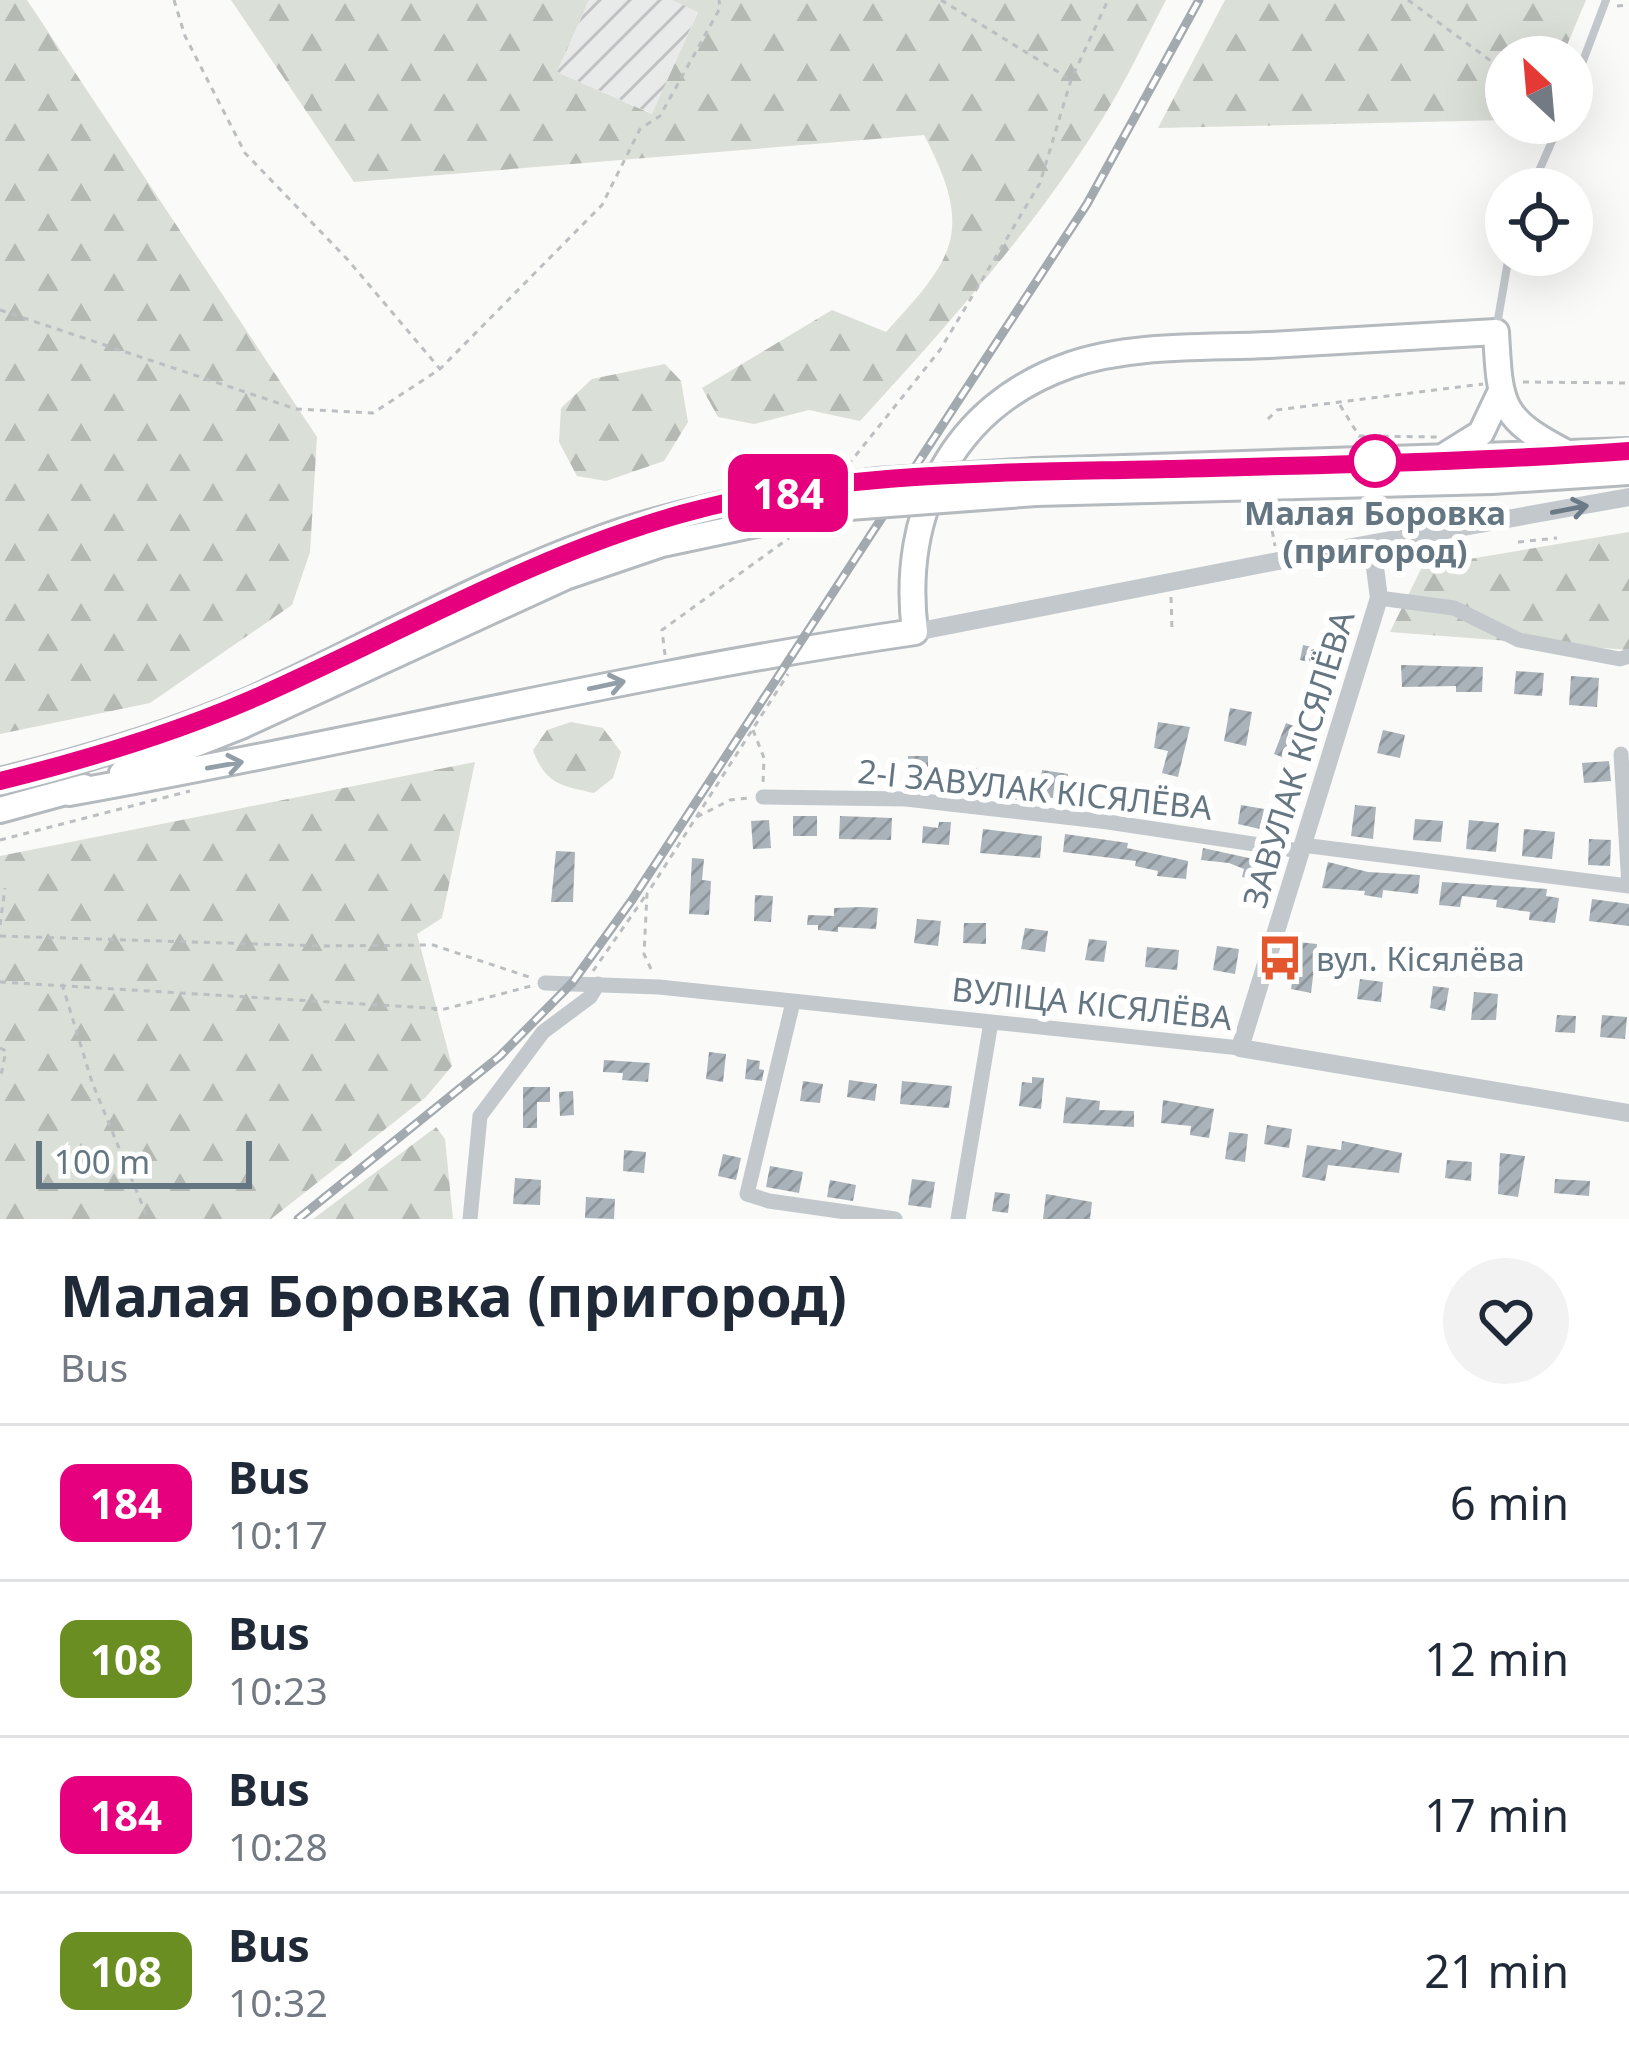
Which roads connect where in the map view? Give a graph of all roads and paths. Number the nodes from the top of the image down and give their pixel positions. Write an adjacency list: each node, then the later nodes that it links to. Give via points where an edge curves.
1 (174, 0): 13 (path, via 245,153)
2 (718, 0): 13 (path, via 660,116 640,129 602,205)
3 (941, 0): 9 (path)
4 (1108, 0): 9 (path)
5 (1408, 0): 8 (path)
6 (1606, 0): 7 (lane)
7 (1592, 36)
8 (1485, 57)
9 (1071, 80): 21 (path, via 1040,183 940,350)
10 (1505, 276): 12 (lane)
11 (0, 310): 13 (path, via 296,409 374,412)
12 (1496, 332): 15 (main road); 33 (main road, via 1137,352 1034,380 975,422 930,491 911,563)
13 (440, 369)
14 (1629, 383): 15 (path)
15 (1501, 387): 16 (path); 18 (main road, via 1481,433); 20 (main road, via 1523,430)
16 (1338, 402): 17 (path, via 1277,410); 18 (path, via 1359,436)
17 (1268, 419)
18 (1442, 448): 20 (main road); 23 (main road)
19 (1629, 451): 20 (main road)
20 (1568, 453)
21 (843, 471)
22 (1629, 472): 23 (main road, via 1492,481)
23 (1035, 482): 25 (main road, bridge, via 850,507)
24 (1629, 497): 29 (street, one-way to 24)
25 (765, 509): 39 (main road, via 685,513 592,541 248,701 91,759); 40 (main road, via 565,577 241,726)
26 (791, 537): 36 (path, via 662,630)
27 (1557, 538): 28 (path)
28 (1518, 542)
29 (1372, 544): 31 (street); 33 (street)
30 (1171, 597): 32 (path)
31 (1378, 598): 35 (street, ЗАВУЛАК КІСЯЛЁВА, via 1454,608 1519,640); 44 (street, ЗАВУЛАК КІСЯЛЁВА)
32 (1172, 631)
33 (915, 632): 34 (main road)
34 (802, 648): 36 (main road); 37 (path)
35 (1629, 656)
36 (667, 672): 40 (main road, one-way to 36)
37 (752, 728): 41 (path, via 764,758); 43 (path)
38 (1621, 754): 44 (street, 2-І ЗАВУЛАК КІСЯЛЁВА, via 1628,886)
39 (0, 781)
40 (69, 793): 42 (main road)
41 (763, 797): 43 (path, via 730,800); 44 (street, 2-І ЗАВУЛАК КІСЯЛЁВА, via 906,799)
42 (0, 810)
43 (695, 818): 46 (path)
44 (1301, 848): 57 (street, ЗАВУЛАК КІСЯЛЁВА)
45 (4, 888): 47 (path)
46 (646, 894): 52 (path); 53 (path, via 644,954)
47 (0, 925)
48 (0, 936): 51 (path, via 433,945)
49 (0, 982): 50 (path)
50 (61, 983): 51 (path, via 445,1010); 60 (path)
51 (544, 983): 52 (street, ВУЛІЦА КІСЯЛЁВА)
52 (591, 984): 53 (street, ВУЛІЦА КІСЯЛЁВА); 61 (street, via 590,997 542,1032 480,1116)
53 (659, 988): 54 (street, ВУЛІЦА КІСЯЛЁВА)
54 (793, 1002): 55 (street, ВУЛІЦА КІСЯЛЁВА); 62 (street, via 747,1194)
55 (992, 1022): 57 (street, ВУЛІЦА КІСЯЛЁВА); 63 (street)
56 (0, 1048): 58 (path)
57 (1240, 1048): 59 (street, ВУЛІЦА КІСЯЛЁВА)
58 (0, 1080)
59 (1629, 1113)
60 (148, 1219)
61 (470, 1219)
62 (895, 1219)
63 (958, 1219)

